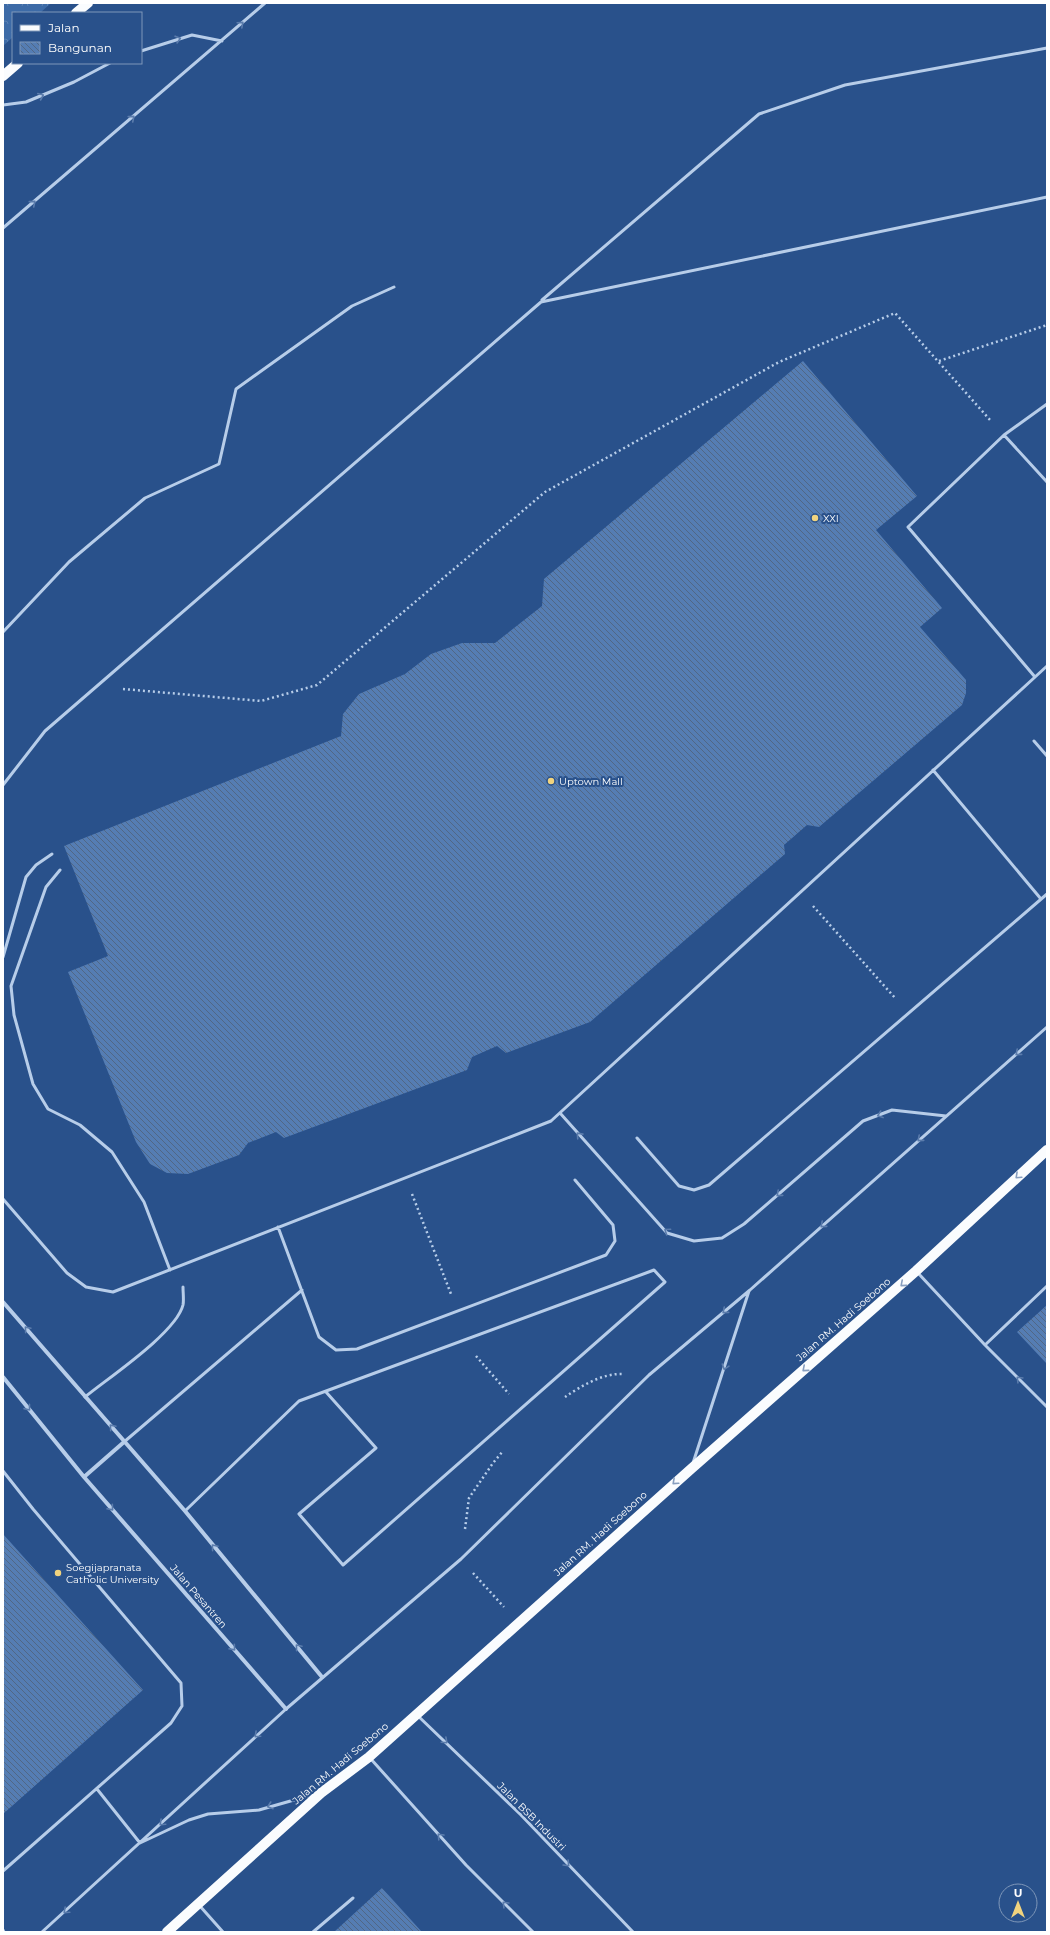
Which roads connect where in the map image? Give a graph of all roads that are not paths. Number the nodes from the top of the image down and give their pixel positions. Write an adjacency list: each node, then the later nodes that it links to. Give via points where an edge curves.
1 (88, 3): 3 (main road)
2 (265, 3): 4 (lane, one-way to 2)
3 (77, 12)
4 (222, 41): 6 (lane, one-way to 4, via 192,35); 12 (lane, one-way to 4)
5 (1047, 48): 14 (lane, via 845,85 759,114)
6 (142, 51)
7 (17, 64): 9 (main road)
8 (108, 64): 10 (lane, one-way to 8, via 26,102 74,82)
9 (3, 76)
10 (3, 105)
11 (1047, 197): 14 (lane)
12 (3, 228)
13 (394, 287): 18 (lane, via 352,306 236,389 219,464 145,498 69,562)
14 (541, 302): 24 (lane, via 45,731)
15 (1047, 404): 16 (lane)
16 (1004, 435): 17 (lane); 20 (lane, via 908,527)
17 (1047, 482)
18 (3, 632)
19 (1047, 666): 20 (lane)
20 (1035, 677): 23 (lane)
21 (1034, 741): 22 (lane)
22 (1047, 756)
23 (934, 770): 28 (lane); 31 (lane)
24 (3, 785)
25 (52, 854): 29 (lane, via 26,877)
26 (60, 870): 38 (lane, via 46,887 11,986 14,1015 33,1084 48,1109 80,1125 112,1152 144,1202)
27 (1047, 894): 28 (lane)
28 (1041, 899): 33 (lane, via 709,1185 694,1190 679,1186)
29 (3, 957)
30 (1047, 1028): 32 (lane, one-way to 32)
31 (560, 1112): 32 (lane, one-way to 31, via 892,1110 863,1121 744,1224 722,1238 694,1241 667,1233); 37 (lane, via 551,1121)
32 (946, 1116): 43 (lane, one-way to 43)
33 (637, 1138)
34 (1047, 1150): 39 (main road, Jalan RM. Hadi Soebono, one-way to 39)
35 (575, 1180): 42 (lane, via 613,1225 615,1241 606,1255 357,1349 336,1350 319,1337)
36 (3, 1198): 38 (lane, via 66,1273 86,1287 113,1292)
37 (278, 1227): 38 (lane); 42 (lane)
38 (170, 1270)
39 (916, 1272): 45 (lane); 51 (main road, Jalan RM. Hadi Soebono, one-way to 51)
40 (1047, 1286): 45 (lane)
41 (183, 1287): 48 (lane, via 183,1305 175,1320 159,1338)
42 (302, 1290): 50 (lane)
43 (750, 1290): 51 (lane, one-way to 51); 55 (lane, one-way to 55, via 649,1375 461,1559)
44 (3, 1302): 48 (street, one-way to 44)
45 (985, 1345): 49 (lane, one-way to 45)
46 (3, 1377): 53 (street, Jalan Pesantren, one-way to 53)
47 (326, 1392): 47 (lane, via 376,1448 299,1514 343,1565 665,1282 654,1270); 54 (lane, via 299,1401)
48 (85, 1397): 50 (street, one-way to 48)
49 (1047, 1407)
50 (124, 1442): 53 (street); 54 (street)
51 (691, 1468): 57 (main road, Jalan RM. Hadi Soebono, one-way to 57)
52 (3, 1471): 59 (lane, via 181,1683 182,1706 171,1723)
53 (84, 1477): 56 (street, Jalan Pesantren, one-way to 56)
54 (185, 1512): 55 (street, one-way to 54)
55 (322, 1677): 56 (lane)
56 (286, 1709): 61 (lane, one-way to 61)
57 (416, 1714): 58 (main road, Jalan RM. Hadi Soebono); 70 (lane, Jalan BSB Industri, one-way to 70, via 521,1815)
58 (369, 1757): 60 (main road, Jalan RM. Hadi Soebono); 69 (lane, one-way to 58, via 466,1865)
59 (97, 1789): 61 (lane); 62 (lane)
60 (321, 1793): 61 (lane, one-way to 61, via 259,1810 208,1814); 64 (main road, Jalan RM. Hadi Soebono)
61 (140, 1843): 65 (lane, one-way to 65)
62 (3, 1871)
63 (353, 1898): 68 (lane)
64 (197, 1904): 66 (main road, Jalan RM. Hadi Soebono); 67 (lane)
65 (42, 1932)
66 (167, 1932)
67 (223, 1932)
68 (313, 1932)
69 (533, 1932)
70 (633, 1932)

